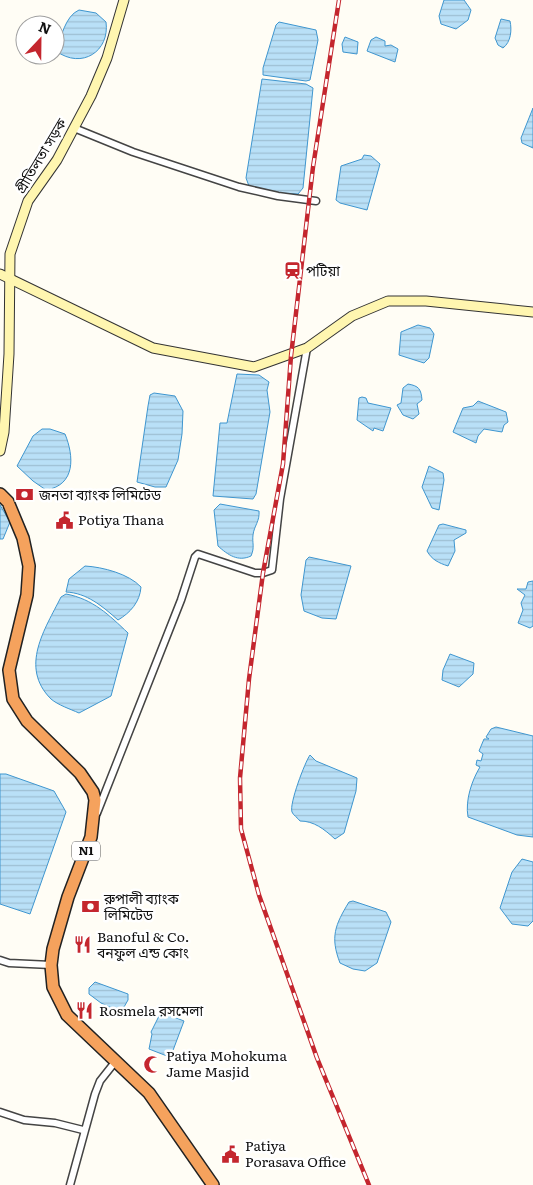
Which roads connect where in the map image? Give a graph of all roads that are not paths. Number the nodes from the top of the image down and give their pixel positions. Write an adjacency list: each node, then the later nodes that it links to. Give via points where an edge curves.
1 (124, 0): 2 (street, প্রীতিলতা সড়ক, via 107,58)
2 (74, 128): 3 (street, via 133,152 239,187); 5 (street, প্রীতিলতা সড়ক, via 57,160 28,201 10,254)
3 (316, 201)
4 (0, 274): 5 (street)
5 (11, 280): 7 (street, via 153,348 254,367); 8 (street, প্রীতিলতা সড়ক, via 4,432)
6 (533, 312): 7 (street, via 426,301 388,301 352,316)
7 (307, 348): 10 (street, via 280,499 272,570 254,572 198,554 195,557)
8 (0, 451)
9 (0, 494): 10 (highway, N1, via 8,502 23,538 29,566 27,596 9,670 12,699 27,722 85,779 95,800)
10 (94, 822): 12 (highway, N1, via 68,897)
11 (0, 960): 12 (street)
12 (51, 965): 13 (highway, N1, via 53,987 67,1015)
13 (115, 1062): 15 (street, via 100,1081); 17 (highway, N1, via 149,1093)
14 (0, 1112): 15 (street, via 24,1120)
15 (83, 1130): 16 (street)
16 (70, 1185)
17 (212, 1185)

